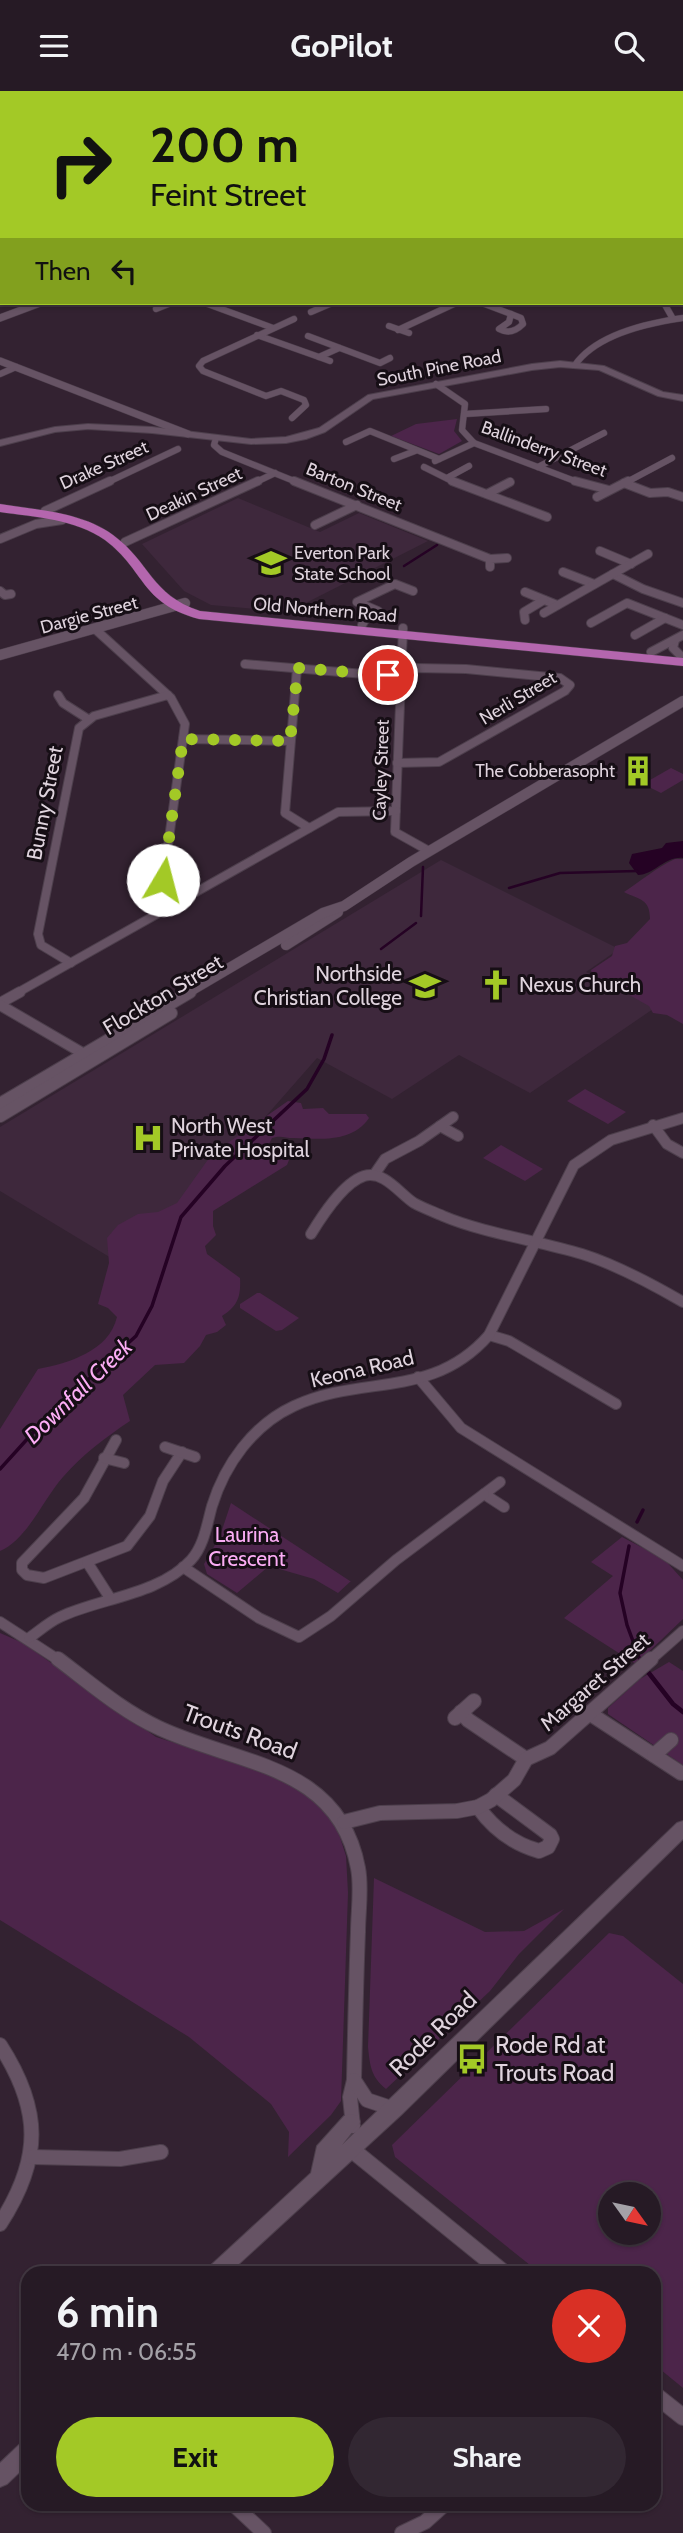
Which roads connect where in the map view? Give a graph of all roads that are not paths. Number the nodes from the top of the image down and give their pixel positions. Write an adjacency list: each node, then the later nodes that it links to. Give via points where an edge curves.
1 (32, 305): 12 (street)
2 (166, 305): 8 (street)
3 (210, 305): 16 (street)
4 (327, 305): 9 (street)
5 (452, 305): 17 (street)
6 (488, 305): 10 (street)
7 (665, 305): 14 (street)
8 (156, 309)
9 (310, 312)
10 (511, 313)
11 (683, 318): 14 (street)
12 (0, 319)
13 (294, 319): 16 (street)
14 (673, 319): 25 (street, via 647,324)
15 (389, 326): 17 (street)
16 (273, 328): 19 (street)
17 (398, 330): 18 (street)
18 (409, 333)
19 (257, 335): 27 (street); 31 (street)
20 (332, 335): 22 (street)
21 (308, 336): 22 (street)
22 (321, 341): 23 (street)
23 (339, 348): 26 (street); 27 (street)
24 (373, 349): 26 (street)
25 (592, 350): 34 (street, via 580,355); 35 (street, via 585,358)
26 (359, 355): 29 (street, via 380,363)
27 (319, 357): 32 (street)
28 (195, 358): 31 (street)
29 (390, 358)
30 (0, 361): 36 (street)
31 (203, 361): 33 (street); 43 (street, via 199,366 203,372 248,390 266,396 283,391 304,400 306,405)
32 (330, 361)
33 (211, 364)
34 (575, 365): 35 (main road, South Pine Road); 38 (main road, South Pine Road, via 532,367)
35 (586, 366): 39 (main road, South Pine Road)
36 (16, 367): 37 (street); 42 (street)
37 (0, 374)
38 (436, 384): 41 (street, Ballinderry Street, via 463,402); 47 (main road, South Pine Road, via 371,397 353,405 328,428 300,438)
39 (683, 398)
40 (546, 409): 41 (street)
41 (465, 414): 50 (street, Ballinderry Street, via 462,430)
42 (141, 418): 44 (street); 46 (street)
43 (292, 418)
44 (146, 430): 46 (main road, South Pine Road); 49 (main road, South Pine Road, via 63,428)
45 (604, 433): 57 (street)
46 (188, 434): 47 (main road, South Pine Road)
47 (216, 438): 58 (street, Barton Street, via 214,445 222,452)
48 (346, 442): 52 (street, via 370,431)
49 (0, 443)
50 (474, 443): 55 (street); 57 (street, Ballinderry Street)
51 (178, 449): 68 (street, Drake Street)
52 (415, 451): 54 (street); 55 (street)
53 (672, 458): 61 (street, Ballinderry Street)
54 (394, 459)
55 (439, 459): 59 (street, via 421,468)
56 (469, 466): 59 (street)
57 (538, 467): 62 (street, Ballinderry Street)
58 (275, 473): 67 (street, Barton Street); 72 (street, Deakin Street)
59 (447, 478): 63 (street)
60 (510, 482): 63 (street)
61 (624, 483): 62 (street, Ballinderry Street); 65 (street, via 650,493)
62 (609, 490): 64 (street)
63 (487, 494): 69 (street)
64 (597, 497)
65 (683, 497)
66 (0, 505): 68 (highway, Old Northern Road)
67 (357, 505): 70 (street); 75 (street, Barton Street, via 490,563)
68 (39, 516): 71 (street, Drake Street); 72 (highway, Old Northern Road, via 99,524); 84 (highway, Old Northern Road, via 88,526 109,537 162,600)
69 (547, 517)
70 (316, 525)
71 (0, 539)
72 (125, 542): 84 (highway, Old Northern Road)
73 (600, 551): 76 (street)
74 (648, 554): 76 (street)
75 (507, 558)
76 (631, 564): 78 (street)
77 (563, 572): 79 (street)
78 (613, 574): 79 (street); 83 (street)
79 (594, 584): 85 (street)
80 (413, 591): 90 (street, via 395,584 357,602 379,611)
81 (525, 592): 82 (street)
82 (544, 600): 85 (street); 88 (street, via 523,613)
83 (683, 603)
84 (179, 605): 90 (highway, Old Northern Road); 92 (street, Dargie Street); 93 (highway, Old Northern Road, via 222,619)
85 (557, 605): 86 (street)
86 (544, 613)
87 (665, 618): 89 (street, via 627,603); 91 (street); 95 (street)
88 (525, 620)
89 (592, 623)
90 (362, 625): 93 (highway, Old Northern Road)
91 (683, 625)
92 (94, 629): 98 (street, Dargie Street); 104 (street)
93 (402, 631): 94 (highway, Old Northern Road); 102 (street, Cayley Street)
94 (430, 634): 97 (highway, Old Northern Road); 99 (highway, Old Northern Road)
95 (635, 635)
96 (679, 637): 97 (street); 99 (street, via 673,648)
97 (651, 652): 99 (highway, Old Northern Road)
98 (0, 655)
99 (682, 657)
100 (245, 664): 101 (street)
101 (298, 668): 102 (street); 108 (street)
102 (400, 672): 109 (street, Cayley Street); 109 (street, Nerli Street, via 466,669 564,679 570,685 439,762)
103 (58, 695): 106 (street)
104 (168, 695): 106 (street); 107 (street, via 184,724)
105 (683, 701): 112 (street, Flockton Street)
106 (88, 719): 114 (street, Bunny Street, via 76,735 38,934 41,945)
107 (183, 739): 108 (street); 113 (street, via 163,884)
108 (290, 741): 111 (street, via 285,813)
109 (397, 763): 110 (street, Cayley Street)
110 (396, 811): 111 (street, via 340,811); 112 (street, Cayley Street, via 396,833)
111 (309, 828): 113 (street)
112 (429, 851): 116 (street, Flockton Street)
113 (184, 899): 114 (street)
114 (71, 963): 115 (street)
115 (0, 1004): 116 (street)
116 (89, 1057): 117 (street, Flockton Street); 118 (street, Flockton Street)
117 (0, 1104)
118 (0, 1116)
119 (453, 1117): 122 (street)
120 (683, 1118): 121 (street, Keona Road)
121 (653, 1125): 124 (street, via 667,1144); 127 (street, Keona Road, via 610,1139 580,1160)
122 (440, 1126): 123 (street); 125 (street, via 385,1159)
123 (458, 1136)
124 (683, 1153)
125 (374, 1175): 126 (street, via 353,1183 328,1207); 127 (street, via 414,1203 447,1218)
126 (311, 1234)
127 (535, 1241): 128 (street, via 595,1259); 129 (street, Keona Road)
128 (683, 1302)
129 (489, 1335): 130 (street, Keona Road, via 459,1362); 131 (street, via 519,1347)
130 (418, 1377): 142 (street, via 461,1428); 143 (street, Keona Road, via 310,1400 263,1426 226,1470 201,1542)
131 (615, 1404)
132 (116, 1440): 136 (street)
133 (165, 1447): 134 (street)
134 (182, 1453): 135 (street); 141 (street, via 133,1540)
135 (195, 1457)
136 (104, 1458): 137 (street); 141 (street, via 84,1498 21,1566 27,1576 38,1579)
137 (124, 1464)
138 (500, 1482): 139 (street)
139 (484, 1495): 140 (street); 143 (street, via 302,1637 249,1612)
140 (504, 1507)
141 (87, 1562): 144 (street)
142 (683, 1566)
143 (183, 1567): 144 (street)
144 (110, 1598): 147 (street, via 57,1619)
145 (0, 1622): 147 (street, Trouts Road)
146 (683, 1631): 149 (street, Margaret Street)
147 (29, 1638): 156 (street, Trouts Road, via 154,1726 303,1781)
148 (474, 1701): 152 (street, via 458,1715)
149 (589, 1713): 151 (street); 152 (street, Margaret Street, via 544,1752)
150 (671, 1740): 151 (street)
151 (654, 1755): 153 (street)
152 (526, 1759): 154 (street, Margaret Street, via 517,1777)
153 (681, 1773)
154 (496, 1795): 155 (street, Margaret Street); 155 (street, via 550,1835 548,1847 539,1851 527,1848 490,1822)
155 (478, 1807): 156 (street, Margaret Street, via 380,1813)
156 (344, 1822): 159 (street, Trouts Road, via 359,1870)
157 (683, 1828): 160 (main road, Rode Road)
158 (0, 2045): 164 (street, via 31,2103)
159 (354, 2080): 160 (street, via 368,2100); 161 (street, Trouts Road)
160 (394, 2109): 162 (main road, Rode Road)
161 (351, 2122): 162 (street); 165 (main road, via 324,2152)
162 (357, 2144): 165 (main road, Rode Road); 168 (street)
163 (161, 2152): 164 (street, via 120,2159)
164 (32, 2157): 166 (street, via 19,2195)
165 (320, 2177): 167 (main road, Rode Road)
166 (0, 2224)
167 (224, 2266)
168 (495, 2266)
169 (661, 2400): 170 (street)
170 (683, 2417)
171 (21, 2457): 172 (main road)
172 (0, 2477)
173 (240, 2511): 175 (street)
174 (437, 2511): 176 (street)
175 (264, 2533)
176 (402, 2533)

